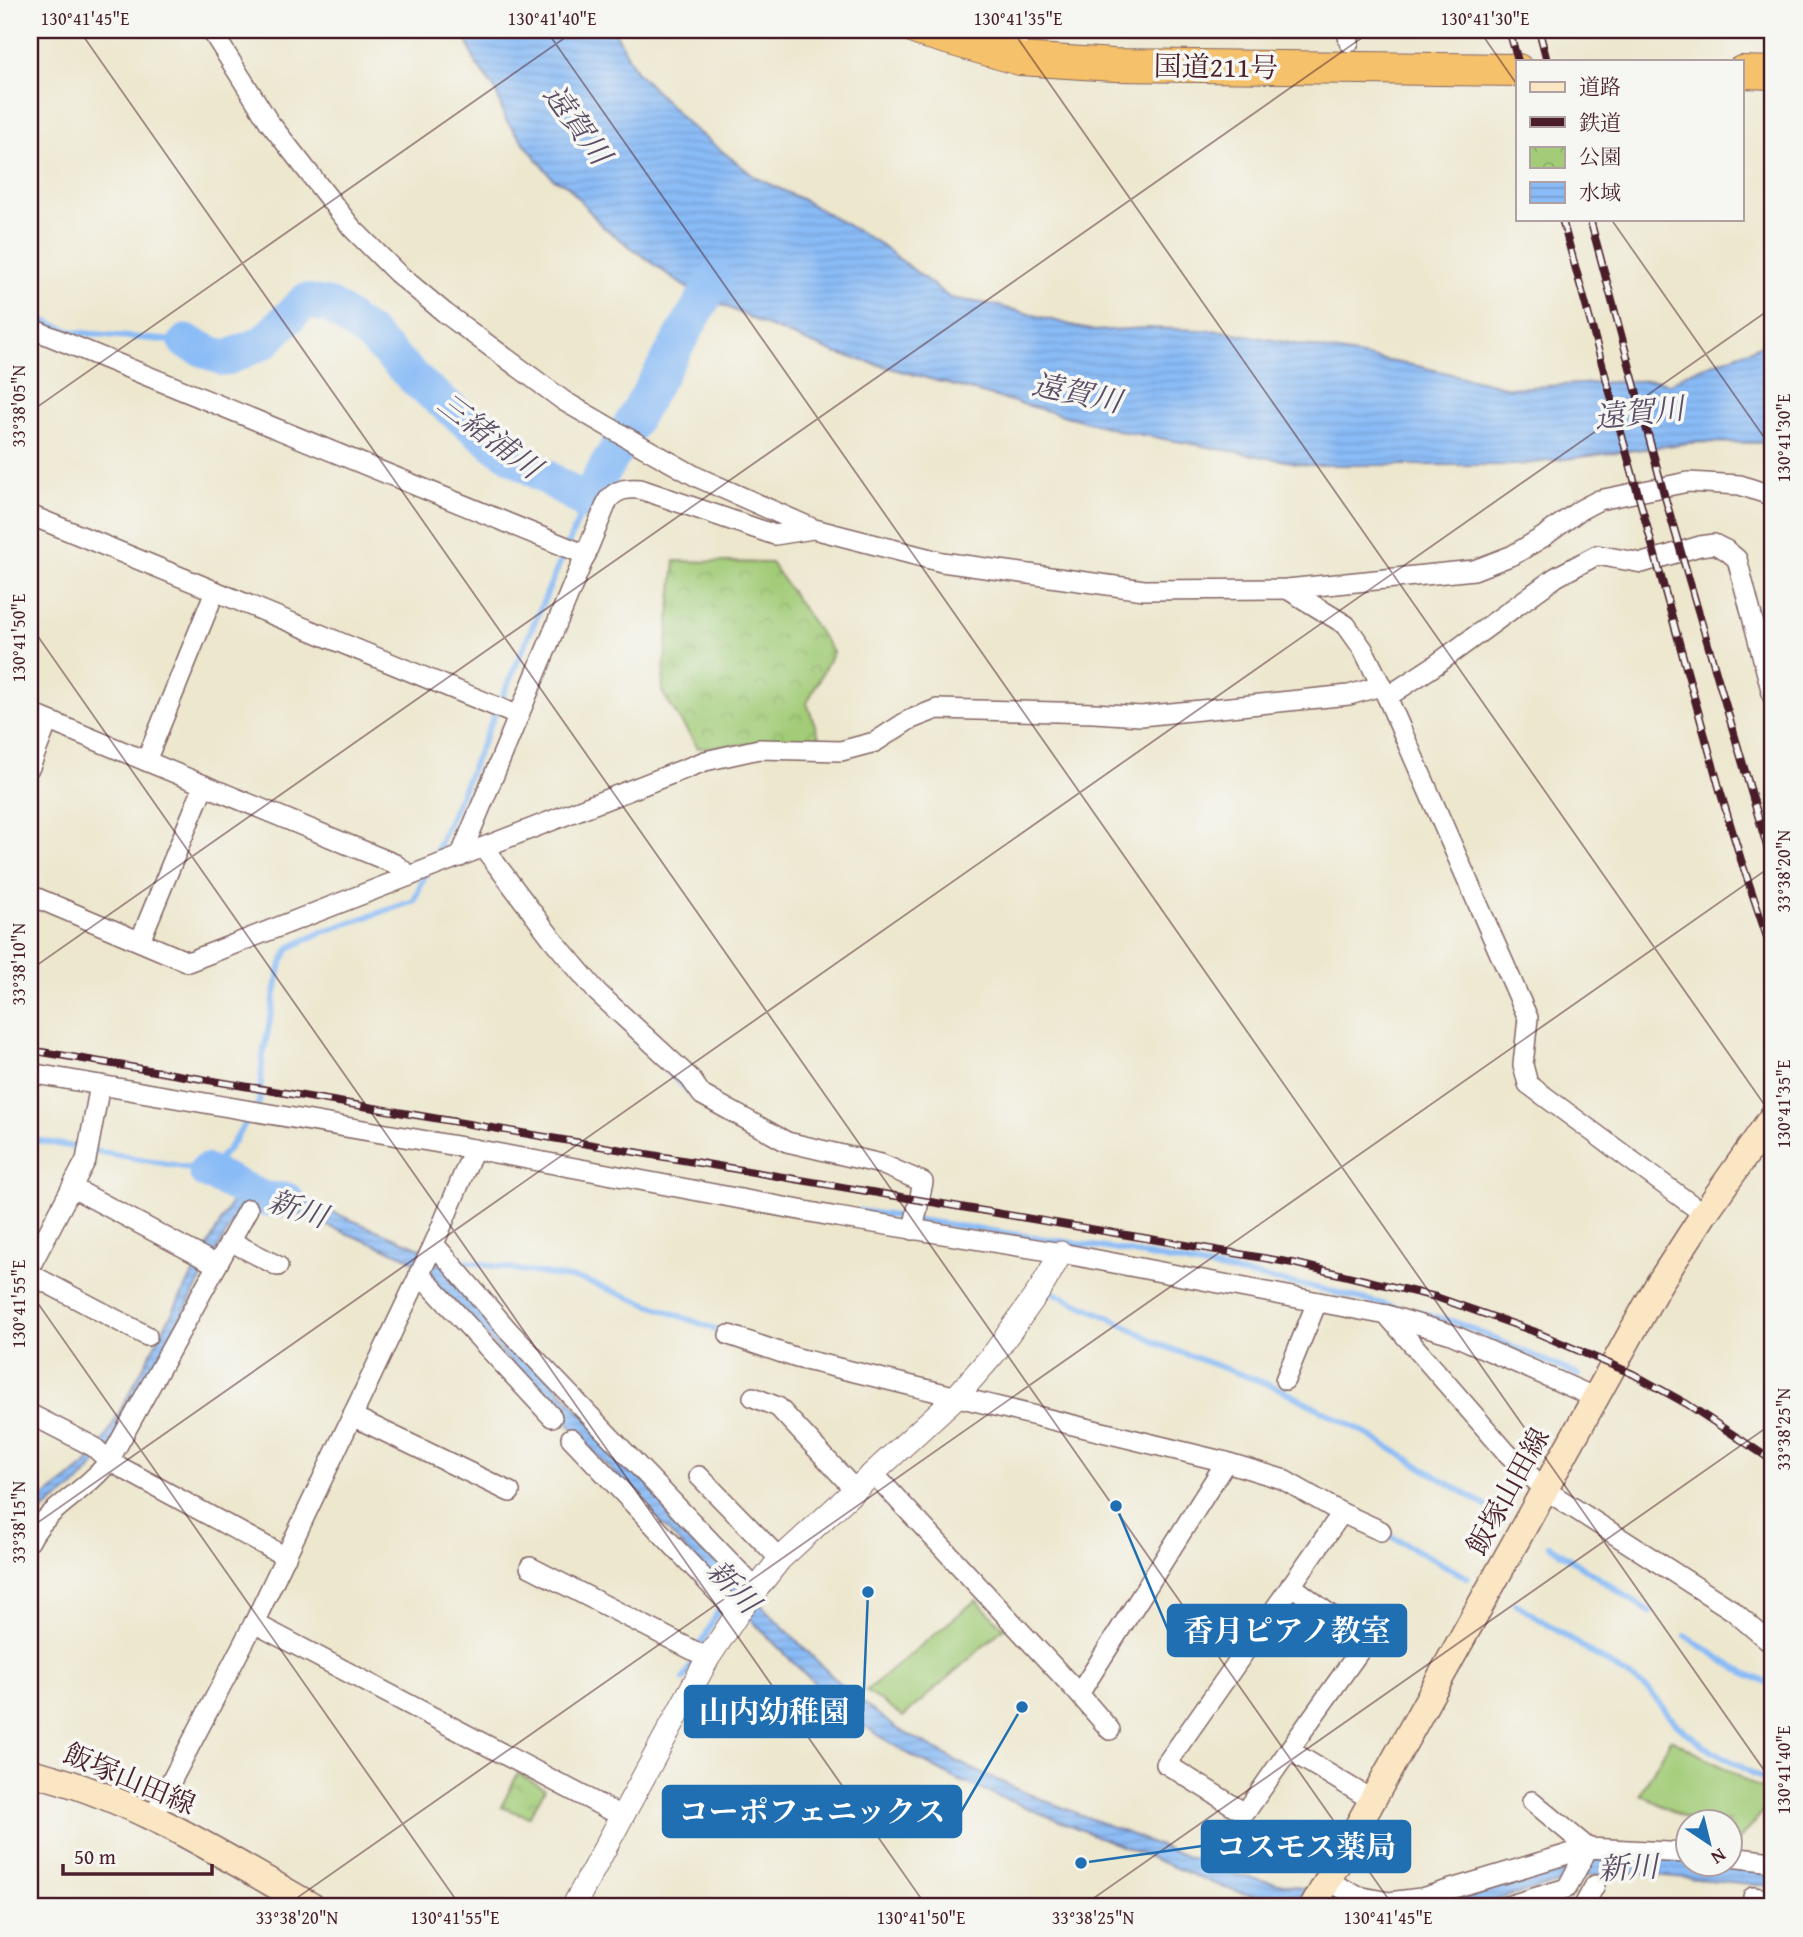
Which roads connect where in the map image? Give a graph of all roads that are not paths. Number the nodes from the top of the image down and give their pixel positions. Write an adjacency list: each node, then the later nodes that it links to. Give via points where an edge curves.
1 (211, 30): 10 (street, via 269,122 352,228 425,297 564,401 697,477)
2 (919, 30): 3 (highway, 国道211号)
3 (1018, 44): 4 (highway, 国道211号, via 1114,65)
4 (1516, 69)
5 (1744, 72): 6 (highway)
6 (1773, 72)
7 (30, 328): 11 (street)
8 (1773, 496): 12 (street, via 1740,485 1688,482 1599,500 1513,555 1474,570)
9 (30, 515): 13 (street)
10 (814, 529): 11 (street, via 775,535 626,488 608,500); 12 (street, via 942,562 1144,590)
11 (586, 555): 17 (street)
12 (1287, 589): 14 (street, via 1346,625)
13 (215, 591): 17 (street); 19 (street)
14 (1384, 691): 15 (street, via 1457,651 1556,577 1597,555 1642,563 1714,544 1737,559); 22 (street, via 1141,716 937,709 875,742 841,751 759,749 705,761); 33 (street, via 1528,1018 1523,1065 1528,1084)
15 (1773, 697)
16 (30, 713): 18 (street)
17 (519, 716): 23 (street)
18 (48, 721): 19 (street); 20 (street)
19 (146, 761): 21 (street)
20 (30, 767)
21 (204, 785): 24 (street, via 394,864); 26 (street)
22 (484, 848): 23 (street); 34 (street, via 597,992 690,1078 702,1095 788,1142 881,1164 923,1182)
23 (460, 858): 24 (street)
24 (410, 876): 26 (street, via 188,962)
25 (30, 895): 26 (street)
26 (140, 941)
27 (30, 1073): 28 (street)
28 (100, 1085): 30 (street); 31 (street, via 86,1160)
29 (1773, 1116): 33 (main road, 飯塚山田線)
30 (474, 1149): 34 (street, via 837,1217); 37 (street)
31 (73, 1188): 38 (street); 40 (street)
32 (248, 1209): 35 (street)
33 (1704, 1214): 49 (main road, 飯塚山田線, via 1658,1285)
34 (915, 1222): 36 (street)
35 (230, 1241): 38 (street); 39 (street)
36 (1061, 1253): 42 (street); 48 (street, via 996,1352)
37 (426, 1259): 51 (street); 52 (street); 68 (street, via 508,1330)
38 (210, 1262): 54 (street)
39 (278, 1266)
40 (30, 1267)
41 (30, 1274): 45 (street)
42 (1317, 1301): 43 (street); 46 (street)
43 (1387, 1315): 49 (street, via 1451,1334); 58 (street)
44 (729, 1335): 48 (street, via 797,1358)
45 (147, 1336)
46 (1285, 1380)
47 (753, 1397): 59 (street, via 778,1407)
48 (956, 1397): 55 (street); 56 (street)
49 (1596, 1398): 58 (main road, 飯塚山田線)
50 (30, 1414): 54 (street)
51 (352, 1416): 60 (street); 64 (street)
52 (552, 1417)
53 (571, 1438): 68 (street)
54 (103, 1456): 62 (street, via 98,1476); 64 (street)
55 (1226, 1462): 61 (street, via 1282,1479); 72 (street)
56 (873, 1473): 59 (street); 72 (street)
57 (699, 1476): 65 (street)
58 (1544, 1489): 70 (street, via 1732,1610); 76 (main road, 飯塚山田線)
59 (855, 1490): 65 (street)
60 (510, 1492)
61 (1342, 1513): 63 (street); 67 (street)
62 (32, 1529)
63 (1381, 1531)
64 (286, 1558): 69 (street)
65 (780, 1559): 68 (street)
66 (530, 1567): 71 (street)
67 (1291, 1585): 74 (street, via 1366,1642); 74 (street, via 1166,1764 1245,1813)
68 (747, 1601): 71 (street)
69 (254, 1623): 78 (street); 79 (street)
70 (1773, 1645)
71 (708, 1658): 79 (street)
72 (1079, 1694): 73 (street)
73 (1110, 1730)
74 (1289, 1750): 76 (street)
75 (30, 1772): 78 (main road, 飯塚山田線)
76 (1372, 1800): 85 (main road, 飯塚山田線)
77 (1532, 1801): 80 (street)
78 (153, 1816): 88 (main road, 飯塚山田線)
79 (623, 1817): 89 (street)
80 (1585, 1852): 81 (street); 85 (street, via 1421,1898 1388,1902); 90 (street, via 1567,1888)
81 (1674, 1853)
82 (1744, 1859): 83 (street)
83 (1773, 1862)
84 (1595, 1885): 91 (street)
85 (1321, 1893)
86 (1753, 1897): 87 (street)
87 (1773, 1900)
88 (313, 1907)
89 (573, 1907)
90 (1504, 1907)
91 (1583, 1907)

